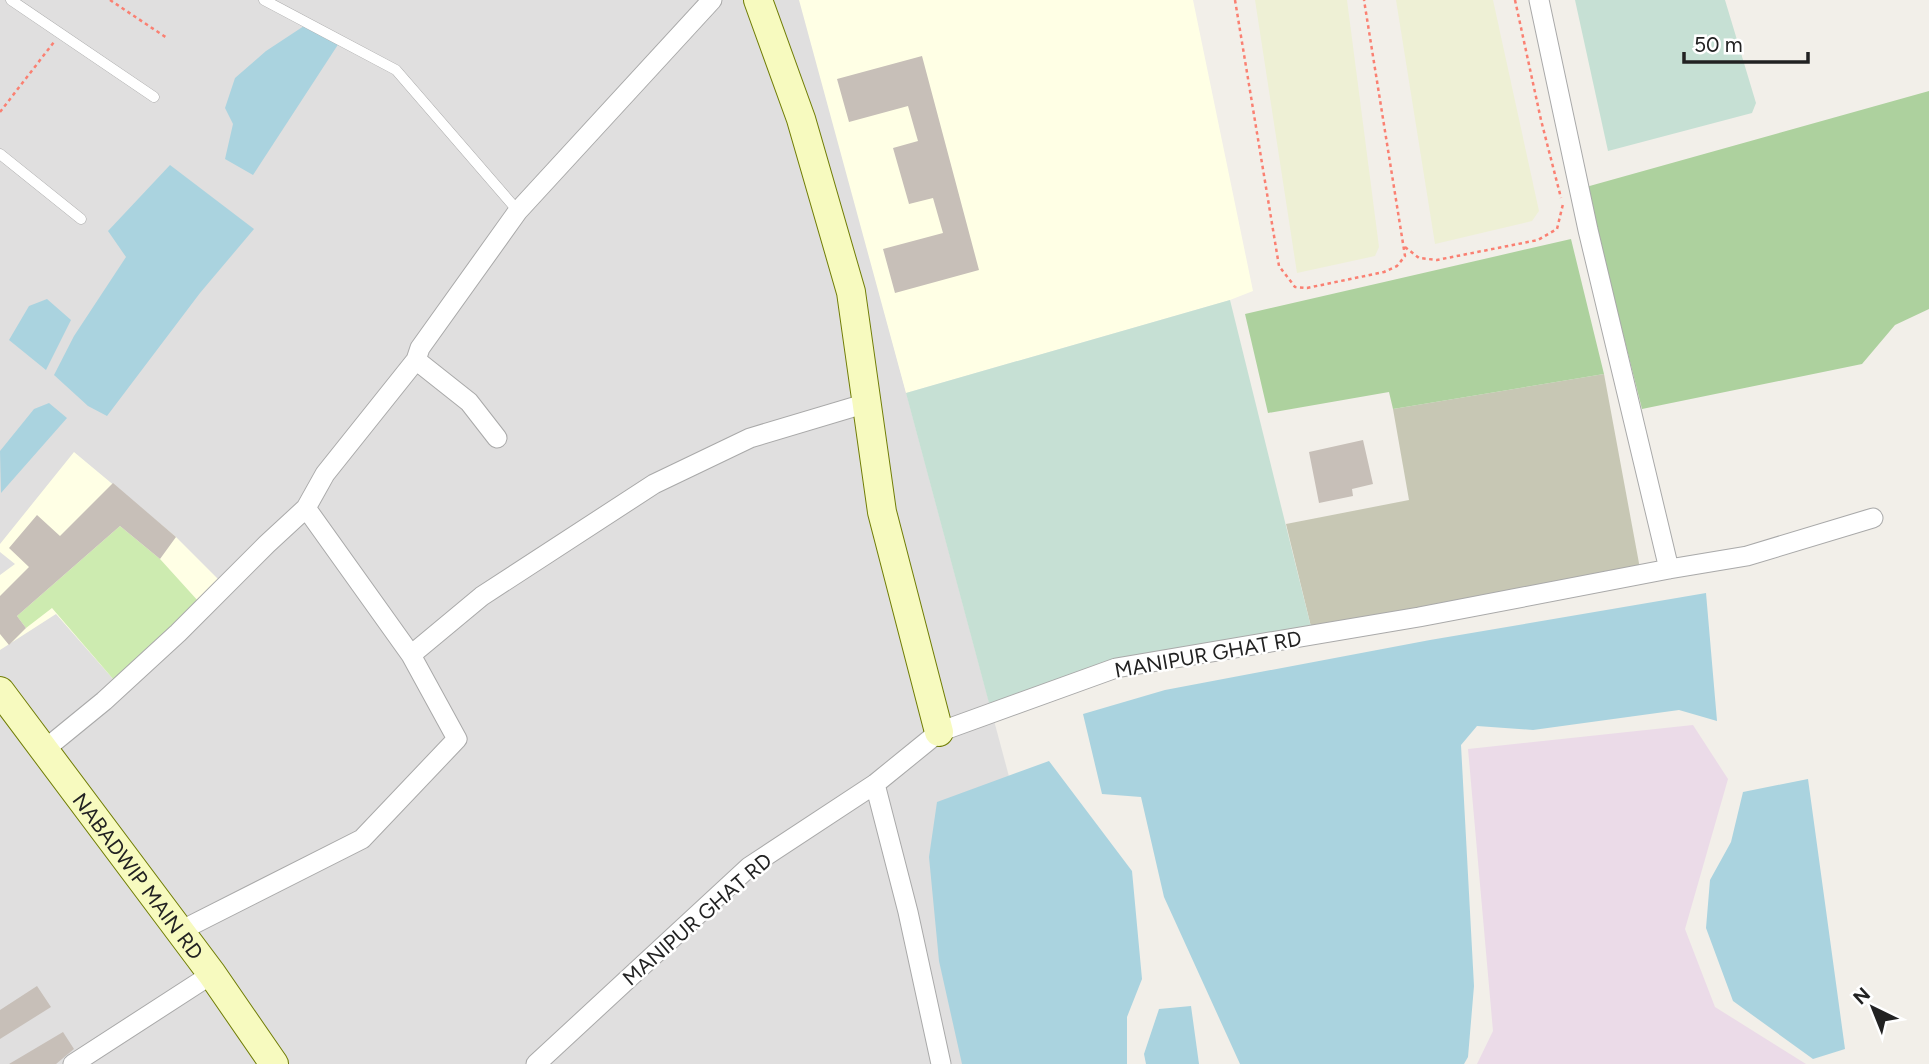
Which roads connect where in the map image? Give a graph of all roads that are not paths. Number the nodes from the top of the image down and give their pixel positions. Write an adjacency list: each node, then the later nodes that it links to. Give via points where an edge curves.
1 (10, 0): 6 (lane)
2 (264, 0): 8 (lane, via 396,71)
3 (712, 0): 8 (street)
4 (758, 0): 11 (street, via 801,119 851,292)
5 (1539, 0): 15 (street)
6 (154, 97)
7 (0, 154): 9 (lane)
8 (518, 211): 10 (street)
9 (81, 219)
10 (416, 360): 12 (street, via 469,402); 13 (street, via 325,474)
11 (867, 403): 16 (street, via 750,438 654,484 482,596); 18 (street, via 882,512)
12 (497, 439)
13 (306, 508): 16 (street); 19 (street, via 178,633)
14 (1873, 518): 15 (street, MANIPUR GHAT RD, via 1746,556)
15 (1669, 569): 18 (street, MANIPUR GHAT RD, via 1116,668)
16 (411, 655): 21 (street, via 457,739 362,839)
17 (0, 691): 19 (street, NABADWIP MAIN RD)
18 (939, 732): 20 (street, MANIPUR GHAT RD)
19 (44, 750): 21 (street, NABADWIP MAIN RD)
20 (875, 784): 25 (street, MANIPUR GHAT RD, via 749,867); 26 (street)
21 (180, 931): 22 (street, NABADWIP MAIN RD)
22 (212, 974): 23 (street); 24 (street, NABADWIP MAIN RD)
23 (73, 1064)
24 (274, 1064)
25 (536, 1064)
26 (941, 1064)

